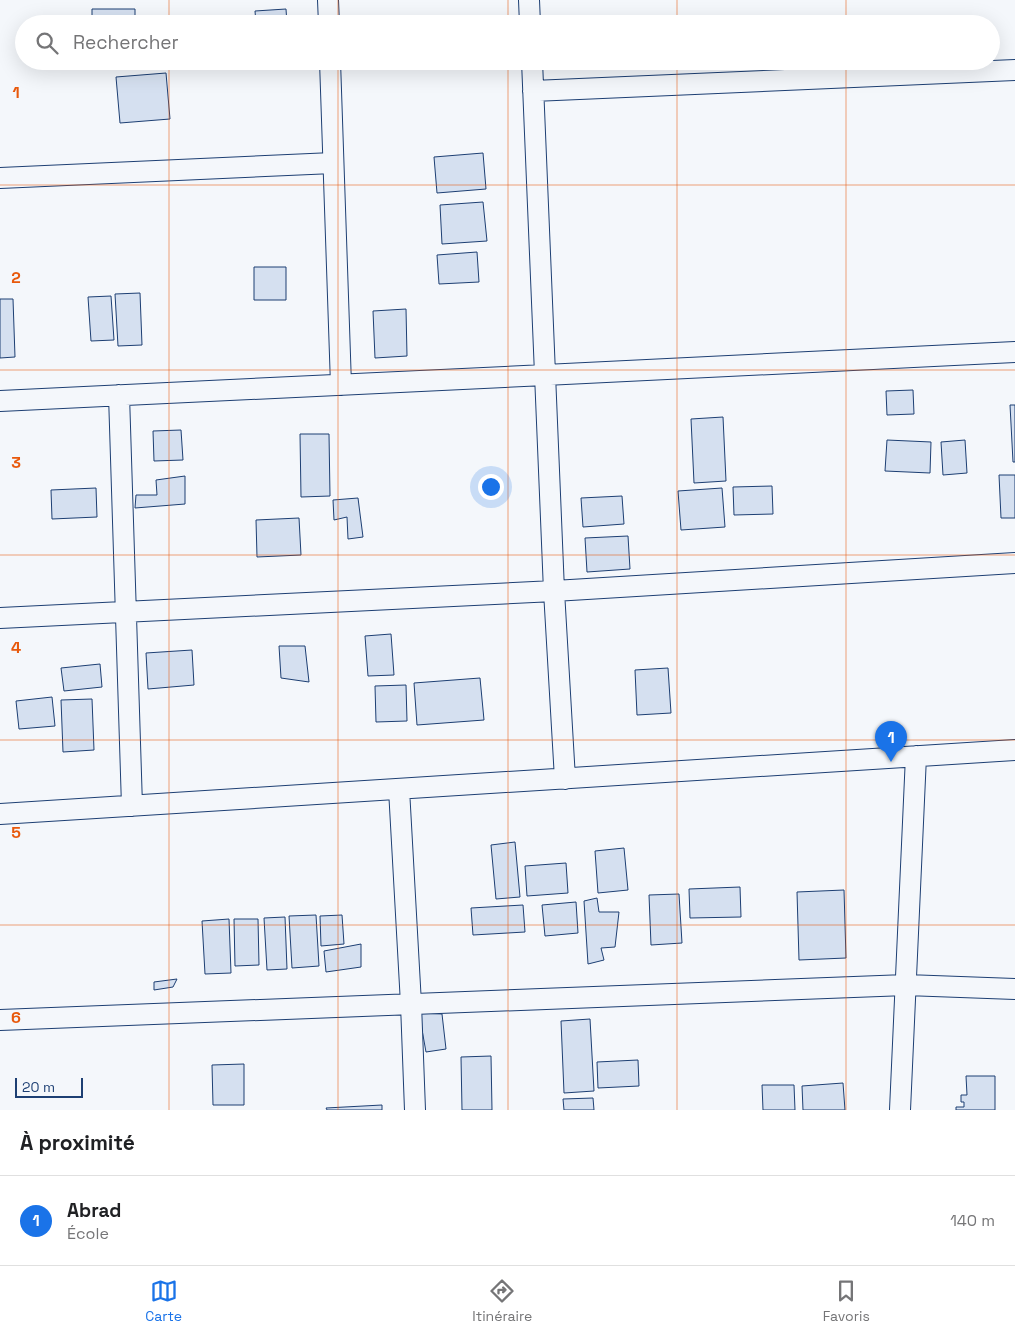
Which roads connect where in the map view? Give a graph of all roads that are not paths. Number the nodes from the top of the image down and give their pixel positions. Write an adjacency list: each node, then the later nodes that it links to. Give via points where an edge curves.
1 (328, 0): 3 (street)
2 (529, 0): 4 (street)
3 (328, 15)
4 (530, 15)
5 (330, 70): 9 (street)
6 (532, 70): 8 (street)
7 (1015, 70): 8 (street)
8 (533, 91): 12 (street)
9 (333, 162): 10 (street); 13 (street)
10 (0, 178)
11 (1015, 352): 12 (street)
12 (545, 375): 13 (street); 17 (street)
13 (341, 385): 14 (street)
14 (119, 395): 15 (street); 18 (street)
15 (0, 401)
16 (1015, 563): 17 (street)
17 (554, 591): 18 (street); 22 (street)
18 (127, 611): 19 (street); 24 (street)
19 (0, 618)
20 (1015, 750): 21 (street)
21 (916, 756): 22 (street); 26 (street)
22 (565, 779): 23 (street)
23 (399, 789): 24 (street); 28 (street)
24 (132, 806): 25 (street)
25 (0, 814)
26 (906, 985): 27 (street); 28 (street); 31 (street)
27 (1015, 990)
28 (411, 1004): 29 (street); 30 (street)
29 (0, 1020)
30 (415, 1110)
31 (900, 1110)

